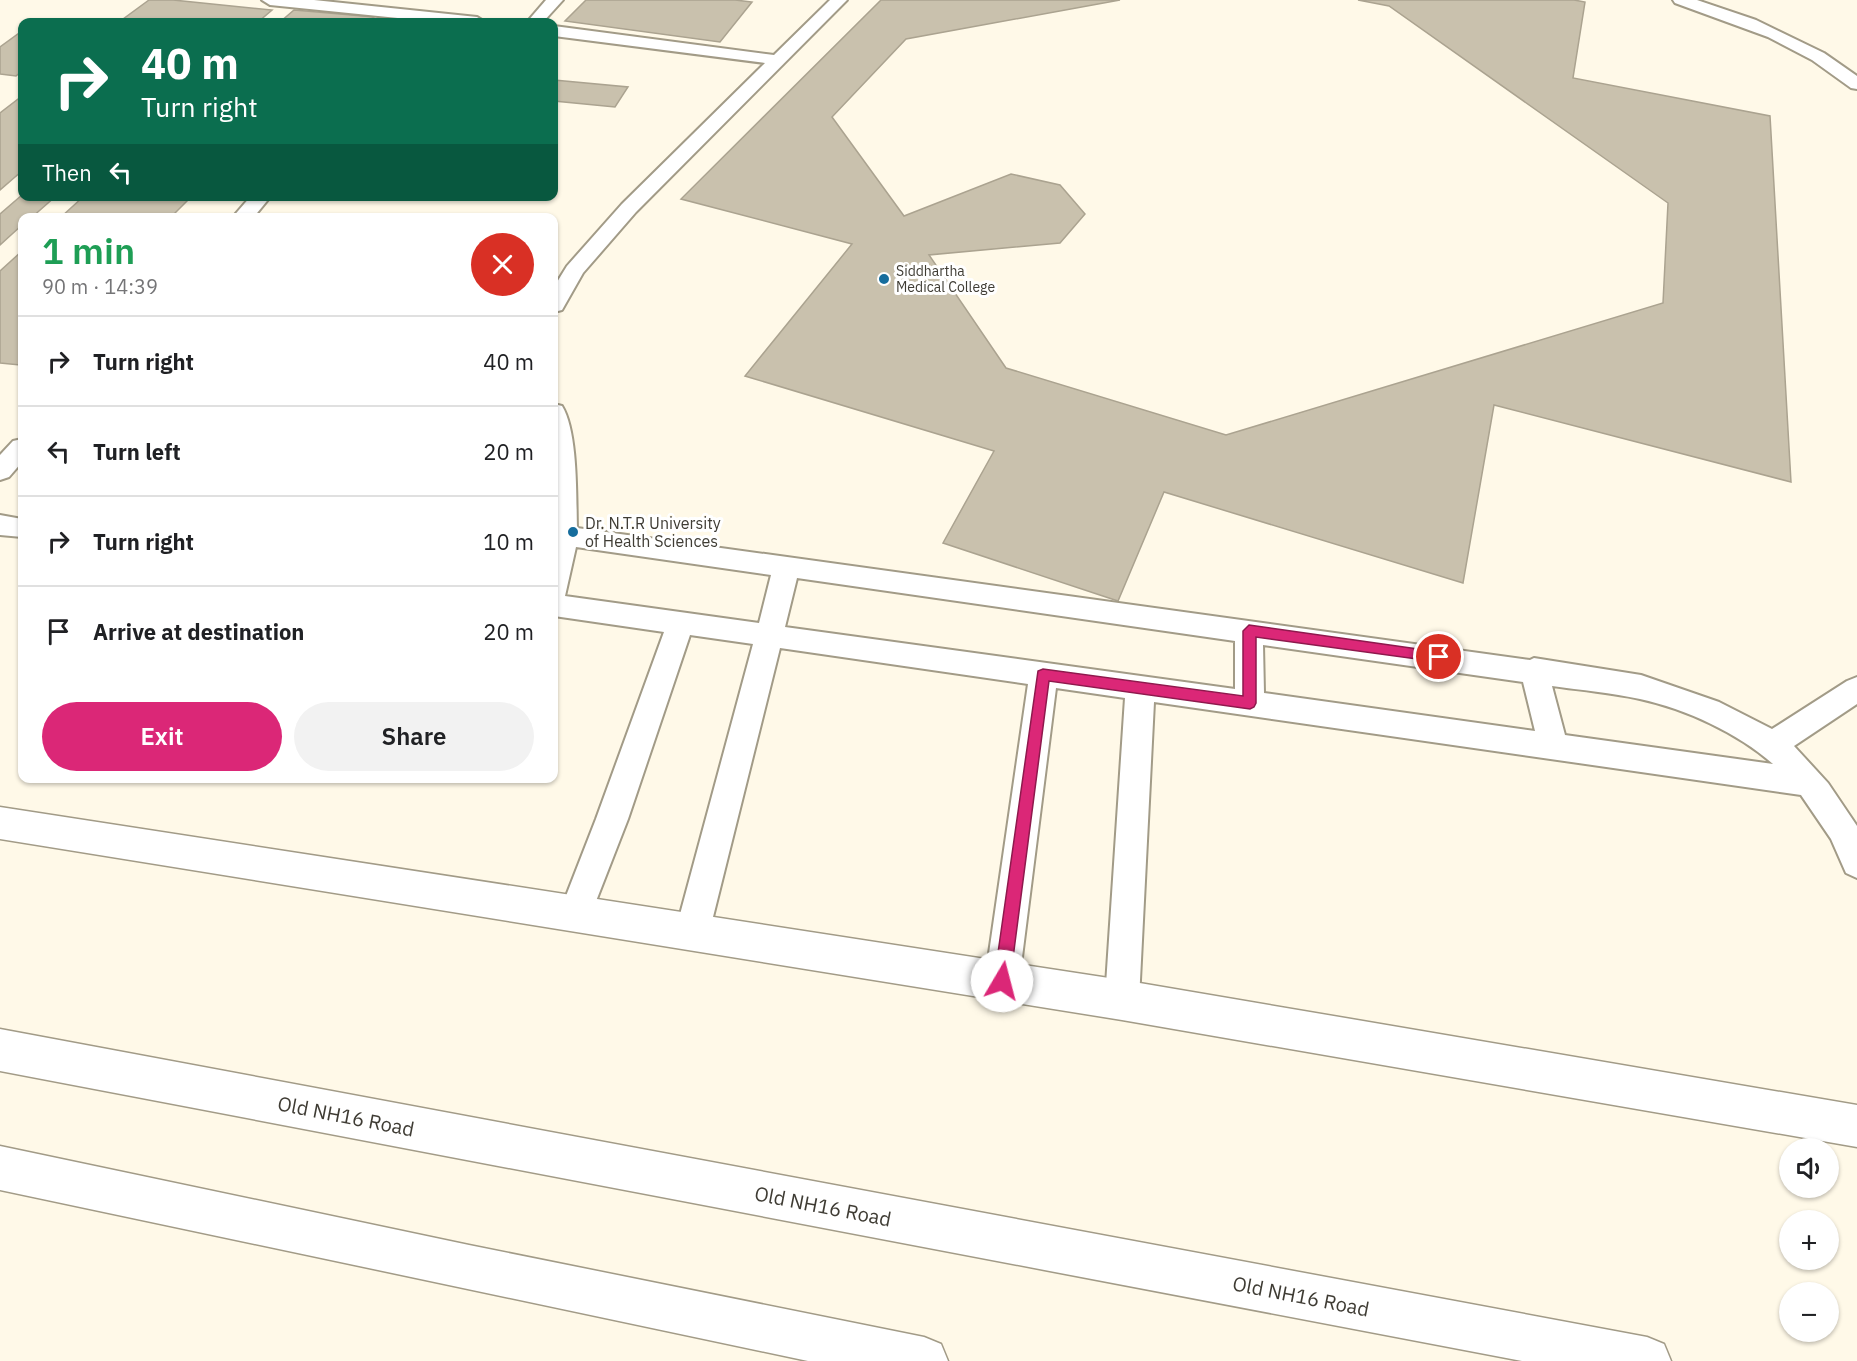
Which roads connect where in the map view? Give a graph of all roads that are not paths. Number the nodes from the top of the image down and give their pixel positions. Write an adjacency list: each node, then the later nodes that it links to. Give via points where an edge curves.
1 (270, 0): 5 (lane)
2 (555, 0): 6 (lane)
3 (839, 0): 8 (lane)
4 (1681, 0): 9 (lane, via 1771,32)
5 (414, 18)
6 (539, 18)
7 (558, 32): 8 (lane)
8 (778, 60): 12 (lane, via 600,239 574,270)
9 (1857, 84)
10 (257, 201): 11 (lane)
11 (247, 213)
12 (558, 298)
13 (558, 434): 18 (lane)
14 (18, 452): 15 (lane)
15 (7, 467)
16 (0, 525): 17 (lane)
17 (18, 527)
18 (559, 535): 19 (lane)
19 (787, 566): 22 (lane); 23 (lane)
20 (558, 605): 21 (lane)
21 (681, 623): 23 (lane); 34 (lane)
22 (1249, 631): 24 (lane); 28 (lane)
23 (768, 635): 25 (lane); 35 (lane)
24 (1534, 670): 29 (lane); 30 (lane, via 1641,687 1682,700)
25 (1043, 675): 26 (lane); 36 (lane)
26 (1140, 688): 28 (lane); 37 (lane)
27 (1857, 689): 30 (lane)
28 (1250, 703): 29 (lane)
29 (1553, 746): 31 (lane)
30 (1771, 746): 31 (lane)
31 (1809, 783): 33 (lane, via 1841,826)
32 (0, 823): 34 (main road)
33 (1857, 862)
34 (575, 914): 35 (main road)
35 (692, 933): 36 (main road)
36 (1002, 981): 37 (main road)
37 (1122, 1000): 39 (main road)
38 (0, 1050): 42 (main road, Old NH16 Road)
39 (1857, 1126)
40 (0, 1168): 41 (main road)
41 (924, 1361)
42 (1647, 1361)

